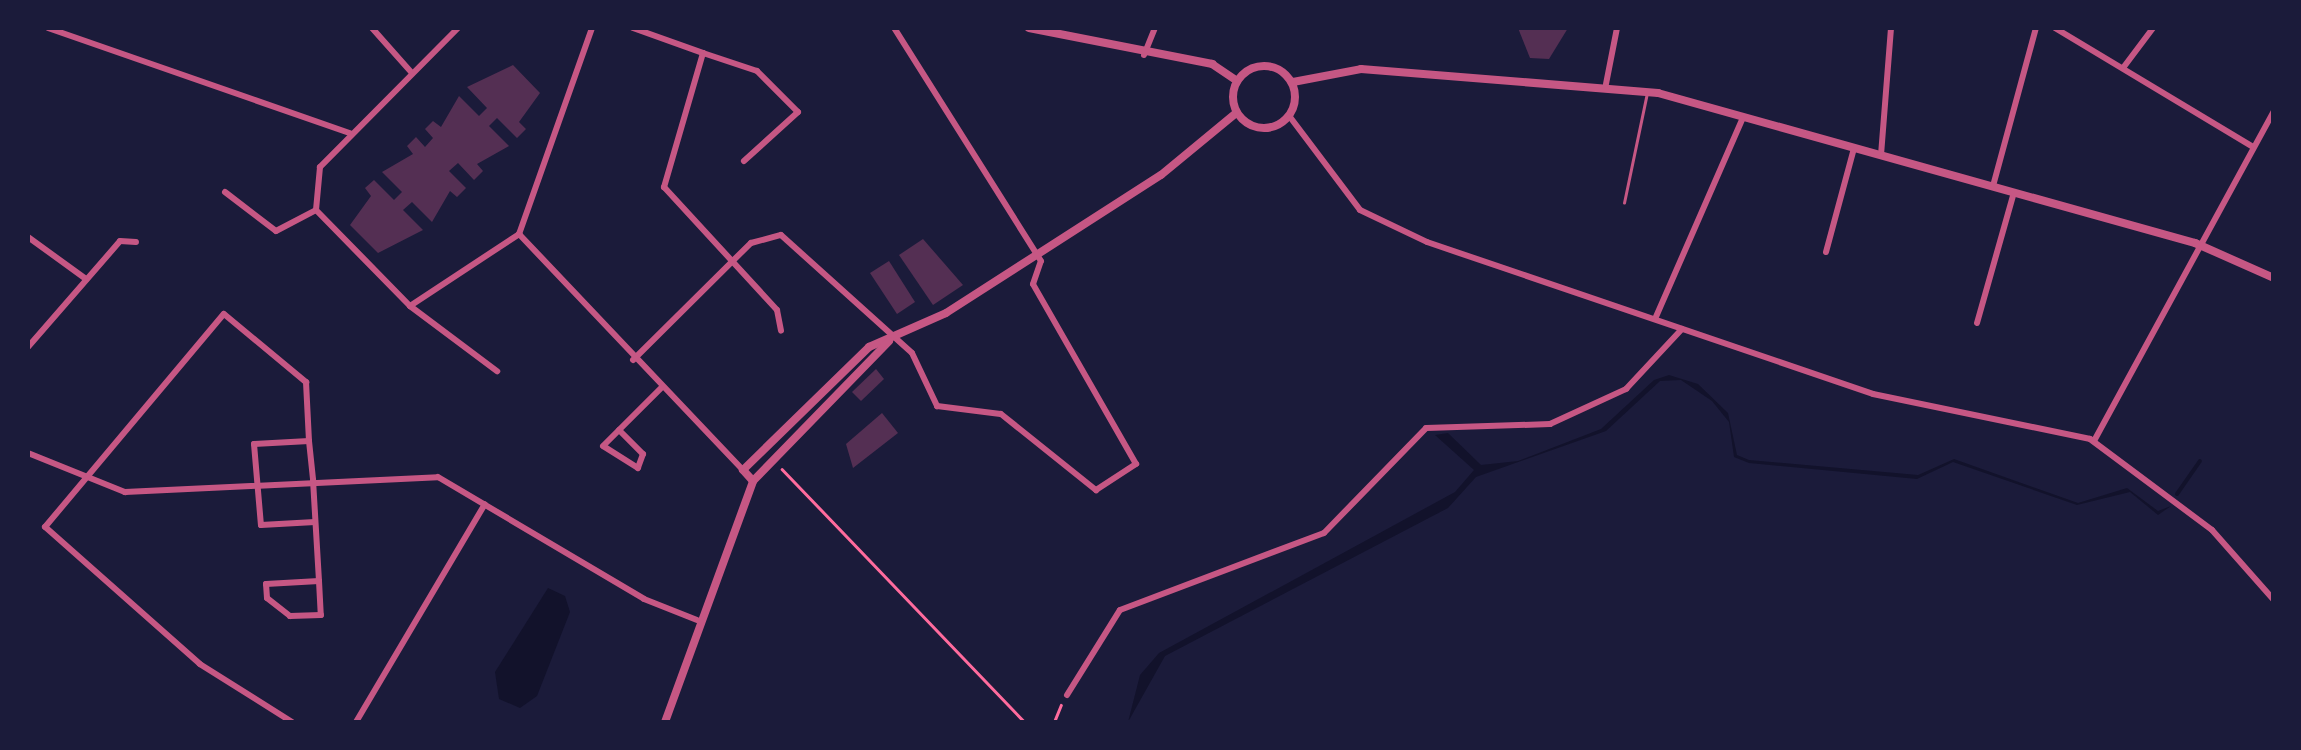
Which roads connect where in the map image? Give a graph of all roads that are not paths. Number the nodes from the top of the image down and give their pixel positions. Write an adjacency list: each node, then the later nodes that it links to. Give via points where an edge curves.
1 (48, 28): 26 (street)
2 (372, 28): 17 (street)
3 (458, 28): 17 (street)
4 (592, 28): 36 (street)
5 (633, 28): 14 (street)
6 (894, 28): 41 (street)
7 (1029, 28): 15 (street)
8 (1154, 28): 15 (street)
9 (1617, 28): 20 (street)
10 (1891, 28): 29 (street)
11 (2036, 28): 31 (street)
12 (2055, 28): 16 (street)
13 (2153, 28): 16 (street)
14 (703, 53): 30 (street, via 757,71 796,106 796,119); 42 (street, via 664,187)
15 (1144, 55): 18 (street, via 1212,64)
16 (2123, 68): 27 (street)
17 (412, 73): 26 (street)
18 (1236, 81): 19 (street, via 1267,67); 23 (street)
19 (1292, 82): 20 (street, via 1361,69); 24 (street)
20 (1606, 84): 21 (street)
21 (1648, 92): 25 (street); 34 (lane)
22 (2274, 111): 27 (street)
23 (1236, 114): 24 (street, via 1262,126); 41 (street, via 1162,175)
24 (1290, 116): 46 (street, via 1326,175 1381,223)
25 (1744, 118): 28 (street); 46 (street)
26 (350, 133): 35 (street, via 313,181)
27 (2251, 146): 39 (street)
28 (1854, 148): 29 (street); 40 (street)
29 (1881, 155): 31 (street)
30 (744, 161)
31 (1994, 186): 33 (street)
32 (226, 192): 35 (street, via 276,231)
33 (2014, 192): 39 (street); 47 (street)
34 (1624, 203)
35 (316, 210): 45 (street)
36 (518, 234): 45 (street); 52 (street)
37 (28, 237): 44 (street)
38 (136, 242): 44 (street, via 120,241)
39 (2195, 244): 43 (street); 57 (street)
40 (1826, 252)
41 (1036, 255): 50 (street); 50 (street, via 1042,277 1033,284 1136,464 1096,490 1002,414 938,406 912,353)
42 (730, 263): 49 (street, via 777,310); 50 (street, via 763,234 781,235); 52 (street)
43 (2274, 278)
44 (86, 279): 51 (street)
45 (410, 306): 53 (street)
46 (1656, 320): 48 (street)
47 (1977, 324)
48 (1682, 329): 57 (street, via 1872,394); 69 (street, via 1626,390 1550,424 1426,428 1324,533 1120,610)
49 (781, 331)
50 (889, 341): 59 (street, via 855,358); 61 (street)
51 (28, 347)
52 (634, 360): 54 (street)
53 (497, 371)
54 (661, 388): 55 (street); 59 (street)
55 (619, 430): 55 (street, via 643,454 638,468 602,446)
56 (309, 441): 60 (street); 62 (street, via 306,382 224,314 97,459); 63 (street, via 254,444)
57 (2094, 442): 67 (street, via 2230,546)
58 (28, 453): 62 (street)
59 (742, 470): 61 (street)
60 (313, 480): 63 (street); 64 (street, via 438,477); 65 (street)
61 (753, 481): 68 (street)
62 (87, 484): 63 (street, via 125,492); 70 (street, via 50,516 50,538 200,664)
63 (258, 484): 65 (street, via 262,525)
64 (486, 504): 68 (street, via 644,600); 71 (street)
65 (315, 522): 66 (street)
66 (319, 581): 66 (street, via 321,615 290,616 267,598 266,584)
67 (2274, 600)
68 (698, 620): 72 (street)
69 (1067, 695)
70 (292, 722)
71 (356, 722)
72 (665, 722)

